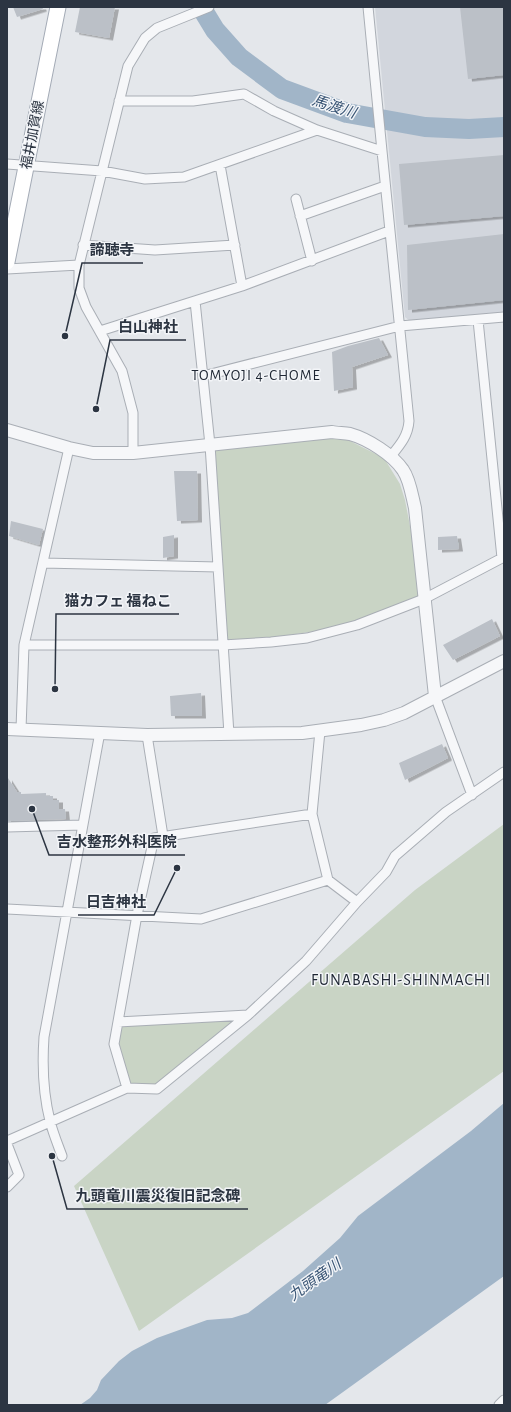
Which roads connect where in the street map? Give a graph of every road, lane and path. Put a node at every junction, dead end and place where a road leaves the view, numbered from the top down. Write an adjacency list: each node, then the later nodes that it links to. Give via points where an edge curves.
1 (58, 7): 9 (main road, 福井加賀線)
2 (209, 7): 4 (street, via 157,28 145,38 128,66)
3 (368, 7): 6 (street)
4 (119, 101): 5 (street, via 193,101 244,94); 10 (street)
5 (317, 130): 6 (street); 8 (street)
6 (382, 151): 11 (street)
7 (7, 164): 9 (street)
8 (220, 164): 10 (street, via 184,177 144,179); 16 (street)
9 (26, 166): 10 (street); 18 (main road, 福井加賀線)
10 (102, 170): 15 (street)
11 (385, 186): 13 (street); 14 (street)
12 (296, 199): 13 (street)
13 (300, 216): 17 (street)
14 (389, 231): 17 (street); 25 (street)
15 (84, 245): 16 (street, via 155,250); 19 (street)
16 (235, 245): 21 (street)
17 (312, 261): 21 (street)
18 (7, 262)
19 (79, 265): 20 (street); 26 (street, via 79,288 86,307)
20 (7, 269)
21 (242, 286): 22 (street)
22 (196, 301): 26 (street); 27 (street)
23 (504, 318): 24 (street)
24 (478, 320): 25 (street); 33 (street)
25 (400, 326): 27 (street); 32 (street, via 409,422 404,440)
26 (100, 331): 31 (street, via 122,371 133,412)
27 (203, 376): 29 (street)
28 (7, 430): 30 (street)
29 (210, 445): 31 (street); 32 (street, via 332,432 350,434); 35 (street)
30 (69, 448): 31 (street, via 93,453); 34 (street)
31 (132, 453)
32 (391, 456): 36 (street, via 404,471 415,508)
33 (503, 558): 36 (street)
34 (43, 563): 35 (street); 37 (street)
35 (218, 566): 38 (street)
36 (424, 599): 38 (street, via 357,625 307,638); 40 (street)
37 (24, 645): 38 (street); 42 (street)
38 (223, 645): 45 (street)
39 (504, 661): 40 (street)
40 (435, 696): 43 (street, via 404,713 384,720); 48 (street)
41 (7, 729): 42 (street)
42 (21, 729): 44 (street)
43 (320, 731): 45 (street); 49 (street)
44 (100, 732): 46 (street); 50 (street)
45 (229, 734): 46 (street)
46 (147, 735): 52 (street)
47 (504, 772): 48 (street)
48 (472, 795): 54 (street, via 446,812 395,856 386,872)
49 (312, 814): 52 (street); 53 (street)
50 (83, 825): 51 (street); 56 (street)
51 (7, 827)
52 (163, 836): 57 (street, via 154,838)
53 (328, 880): 54 (street); 57 (street, via 201,919)
54 (357, 902): 58 (street, via 306,961)
55 (7, 909): 56 (street)
56 (67, 912): 57 (street); 61 (street, via 44,1037 42,1062)
57 (137, 915): 59 (street)
58 (248, 1015): 59 (street); 60 (street, via 157,1089)
59 (118, 1022): 60 (street, via 114,1044)
60 (127, 1088): 61 (street)
61 (50, 1122): 62 (street); 64 (street)
62 (7, 1141)
63 (7, 1144): 65 (street, via 19,1175)
64 (62, 1156)
65 (7, 1187)
66 (504, 1400): 67 (street)
67 (499, 1405)

